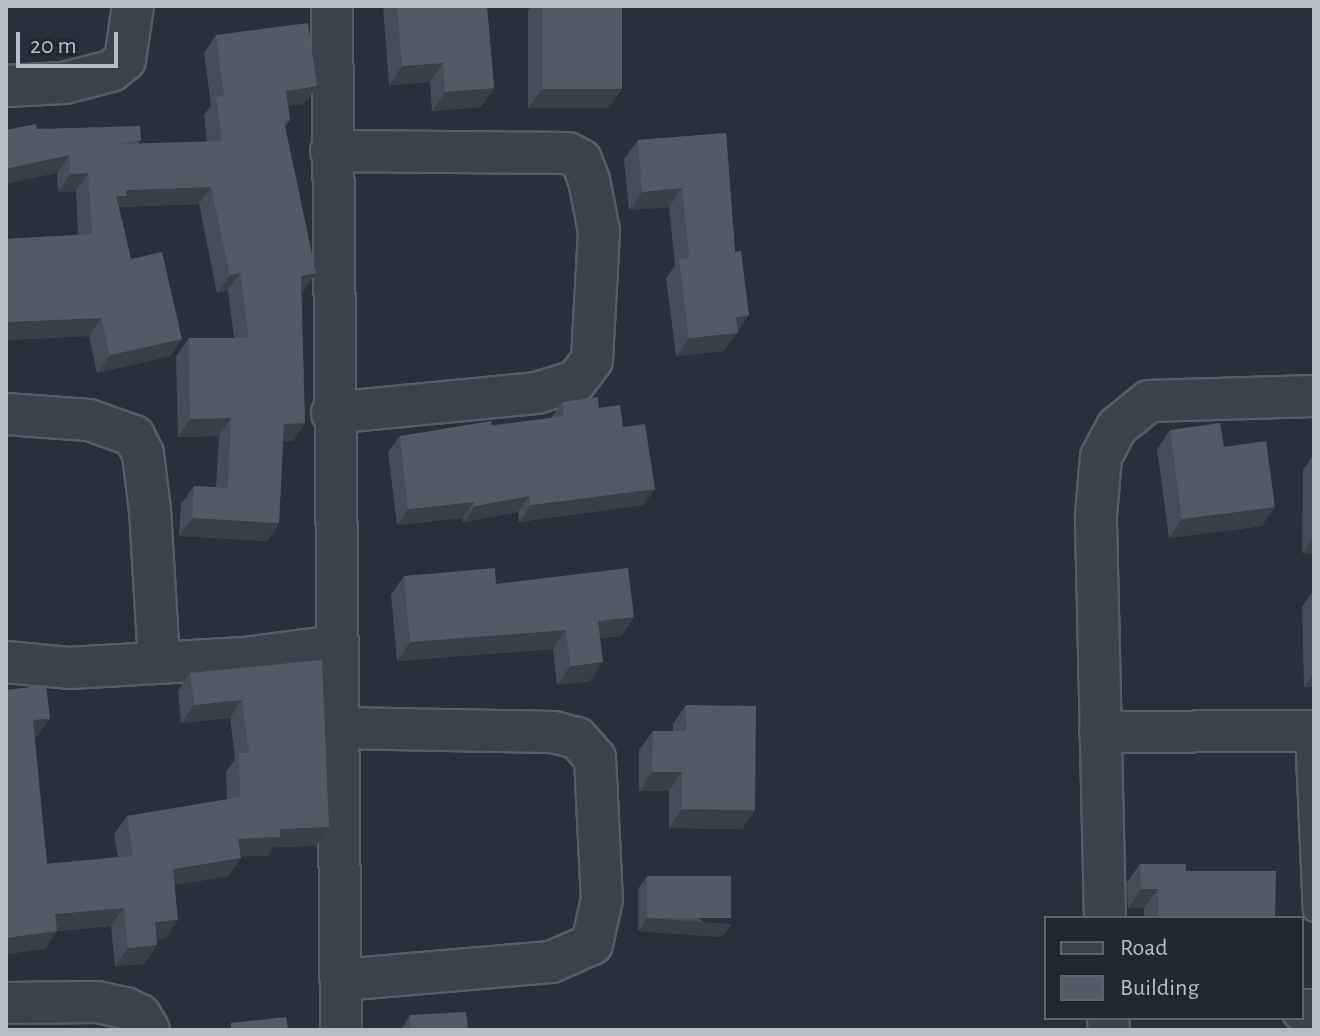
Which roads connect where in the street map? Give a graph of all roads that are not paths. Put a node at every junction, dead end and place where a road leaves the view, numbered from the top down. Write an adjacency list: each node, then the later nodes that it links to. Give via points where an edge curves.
1 (133, 6): 3 (street, via 125,60 111,71 64,83)
2 (332, 6): 4 (street)
3 (6, 86)
4 (331, 151): 6 (street); 6 (street, via 568,153 581,160 589,180 599,231 592,360 576,381 536,393)
5 (1314, 396): 13 (street, via 1149,401 1117,427 1101,457 1096,515)
6 (332, 413): 8 (street)
7 (6, 414): 10 (street, via 89,420 134,436 143,454 150,510)
8 (337, 646): 10 (street); 11 (street)
9 (6, 662): 10 (street, via 69,668)
10 (159, 662)
11 (339, 728): 16 (street); 16 (street, via 553,732 577,738 595,758 602,899 592,944 551,962)
12 (1310, 731): 13 (street); 14 (lane)
13 (1100, 732): 15 (street)
14 (1314, 911)
15 (1105, 916)
16 (341, 980): 19 (street)
17 (6, 1003): 18 (street, via 97,1002 140,1015)
18 (149, 1030)
19 (341, 1030)

